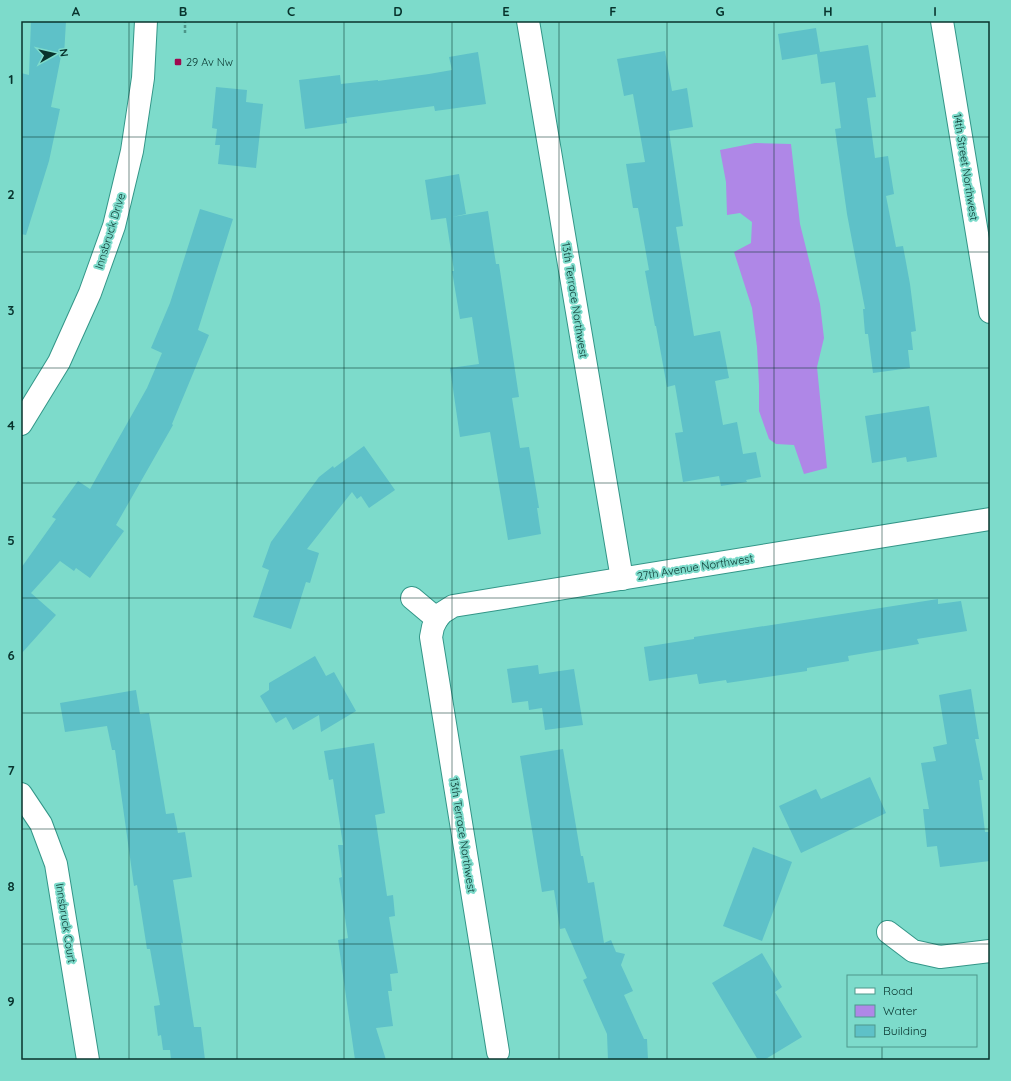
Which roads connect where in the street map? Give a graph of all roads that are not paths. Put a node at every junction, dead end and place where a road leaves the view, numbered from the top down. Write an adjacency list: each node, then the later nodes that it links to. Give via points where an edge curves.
1 (146, 21): 5 (street, Innsbruck Drive, via 143,78 132,151 114,226 90,293 59,362)
2 (528, 21): 7 (street, 13th Terrace Northwest)
3 (942, 21): 4 (street, 14th Street Northwest)
4 (990, 312)
5 (21, 424)
6 (990, 519): 7 (street, 27th Avenue Northwest)
7 (622, 578): 9 (street, 27th Avenue Northwest, via 453,606)
8 (412, 598): 9 (street)
9 (437, 619): 13 (street, 13th Terrace Northwest, via 430,637)
10 (21, 794): 14 (street, Innsbruck Court, via 41,824 56,864)
11 (888, 932): 12 (street, via 913,951 940,957)
12 (990, 951)
13 (498, 1052)
14 (88, 1060)

